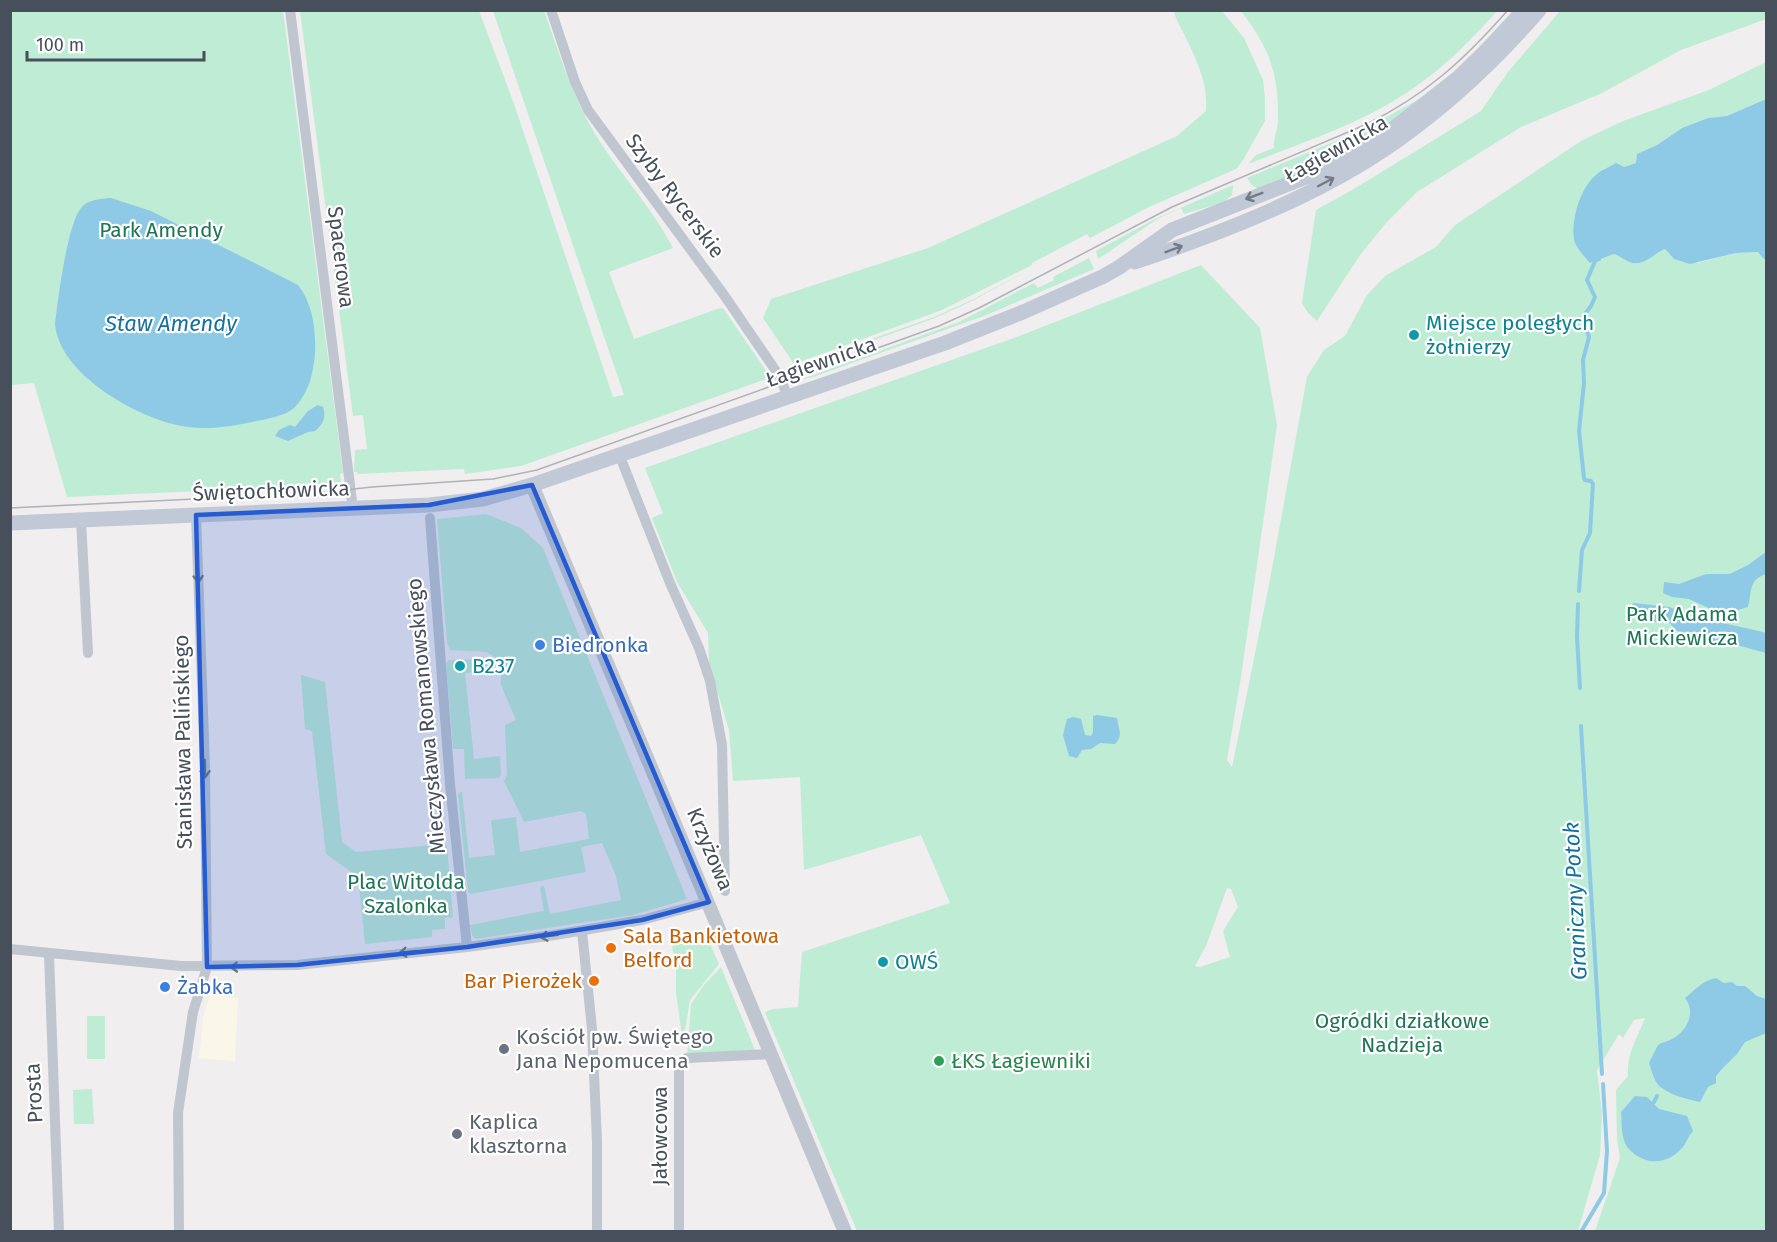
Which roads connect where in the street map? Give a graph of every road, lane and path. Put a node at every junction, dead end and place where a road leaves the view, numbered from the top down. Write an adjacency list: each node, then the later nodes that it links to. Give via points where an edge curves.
1 (290, 10): 9 (street, Spacerowa)
2 (551, 10): 6 (street, Szyby Rycerskie, via 588,110 771,362)
3 (1524, 10): 5 (main road, Łagiewnicka, one-way to 5, via 1457,79 1389,132 1316,173 1172,230)
4 (1539, 10): 5 (main road, Łagiewnicka, one-way to 4, via 1275,207 1356,166 1464,88)
5 (1118, 268): 6 (main road, Łagiewnicka, via 968,334)
6 (787, 395): 7 (main road, Łagiewnicka)
7 (619, 454): 8 (main road, Łagiewnicka); 15 (street, Krzyżowa, via 710,681 722,745)
8 (532, 485): 9 (main road, Świętochłowicka, via 456,503); 16 (street, Krzyżowa)
9 (353, 508): 10 (main road, Świętochłowicka)
10 (196, 515): 12 (main road, Świętochłowicka); 21 (street, Stanisława Palińskiego, one-way to 21)
11 (430, 518): 18 (street, Mieczysława Romanowskiego)
12 (81, 520): 13 (main road, Świętochłowicka); 14 (street)
13 (10, 523)
14 (88, 653)
15 (725, 891)
16 (709, 902): 17 (street); 22 (street, Krzyżowa)
17 (582, 931): 18 (street, one-way to 18); 25 (street, via 593,1040)
18 (466, 947): 21 (street, one-way to 21, via 297,965)
19 (10, 949): 20 (street)
20 (49, 954): 21 (street); 23 (street, Prosta)
21 (207, 968): 24 (street, Stanisława Palińskiego, via 193,1012 178,1113)
22 (772, 1054): 26 (street, Jałowcowa, via 687,1058 679,1065); 27 (street, Krzyżowa)
23 (59, 1232)
24 (179, 1232)
25 (597, 1232)
26 (678, 1232)
27 (846, 1232)

